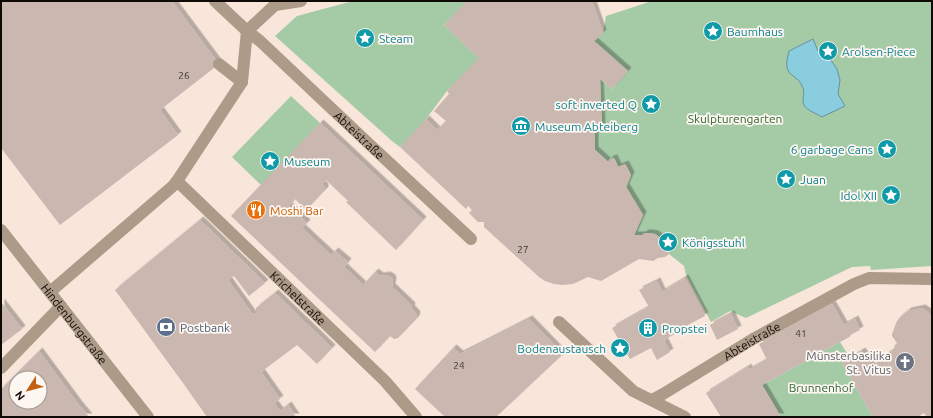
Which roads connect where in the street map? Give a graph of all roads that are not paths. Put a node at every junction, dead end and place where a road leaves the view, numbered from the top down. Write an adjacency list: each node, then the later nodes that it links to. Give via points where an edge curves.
1 (215, 1): 4 (street, Abteistraße)
2 (301, 1): 3 (street)
3 (276, 3): 4 (street)
4 (247, 31): 6 (street); 9 (street, Abteistraße)
5 (219, 64): 6 (street)
6 (242, 82): 7 (street)
7 (177, 181): 11 (street); 17 (street, Krichelstraße, via 385,381)
8 (1, 230): 11 (street, Hindenburgstraße)
9 (471, 239)
10 (932, 278): 15 (street, Abteistraße, via 869,278 854,284 754,339)
11 (50, 292): 12 (street, Hindenburgstraße)
12 (61, 306): 14 (street); 16 (street, Hindenburgstraße)
13 (559, 322): 15 (street, via 633,391)
14 (1, 368)
15 (652, 400): 18 (street)
16 (148, 417)
17 (416, 417)
18 (684, 417)

